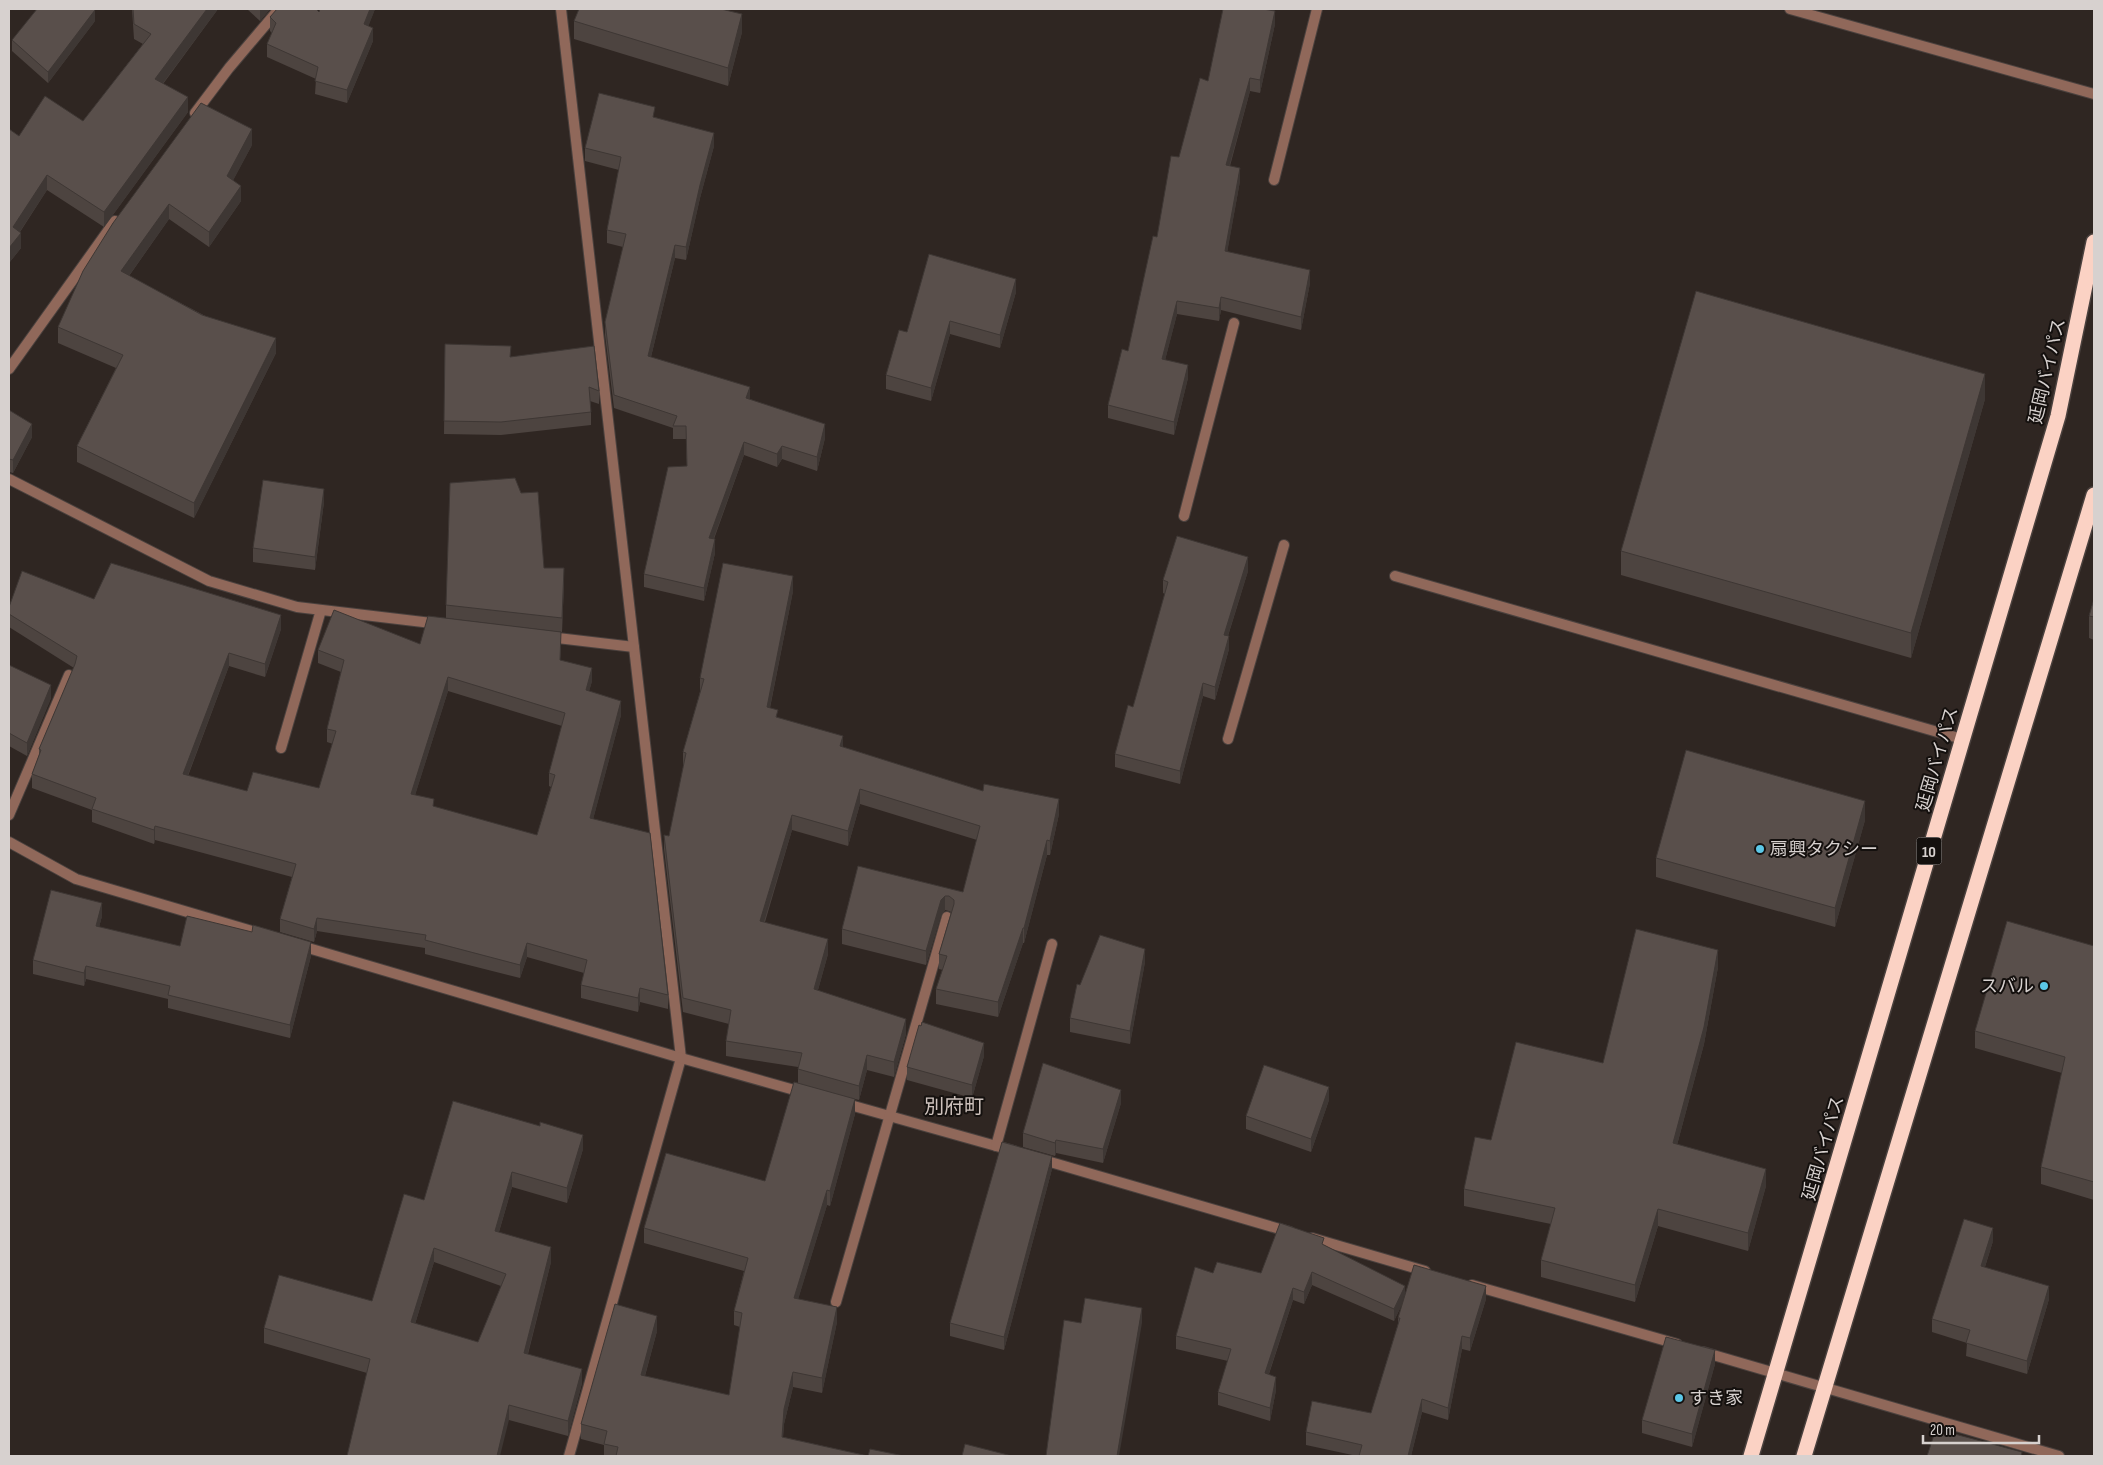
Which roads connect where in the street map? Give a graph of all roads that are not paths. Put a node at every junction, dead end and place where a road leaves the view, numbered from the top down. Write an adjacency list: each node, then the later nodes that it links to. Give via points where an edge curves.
1 (280, 9): 6 (street)
2 (561, 9): 20 (street)
3 (1317, 9): 7 (street)
4 (1790, 9): 5 (street)
5 (2094, 94)
6 (189, 121)
7 (1274, 180)
8 (121, 213): 11 (street)
9 (2094, 242): 22 (highway, 延岡バイパス / 10, via 2058,416)
10 (1234, 323): 14 (street)
11 (9, 369)
12 (9, 479): 17 (street, via 209,581 297,608)
13 (2094, 495): 38 (highway)
14 (1184, 516)
15 (1284, 545): 23 (street)
16 (1395, 576): 22 (street)
17 (321, 610): 18 (street); 24 (street)
18 (448, 625)
19 (536, 635): 20 (street)
20 (634, 647): 29 (street)
21 (69, 675): 25 (street)
22 (1962, 738): 37 (highway, 延岡バイパス / 10)
23 (1228, 739)
24 (281, 748)
25 (9, 815)
26 (9, 842): 29 (street, via 76,879)
27 (947, 917): 32 (street)
28 (1052, 944): 33 (street)
29 (681, 1058): 30 (street); 39 (street)
30 (814, 1095)
31 (833, 1100): 32 (street)
32 (890, 1116): 33 (street); 36 (street)
33 (996, 1146): 34 (street)
34 (1434, 1273)
35 (1462, 1282): 37 (street)
36 (836, 1302)
37 (1776, 1373): 38 (street); 40 (highway, 延岡バイパス / 10)
38 (1824, 1388): 41 (highway); 42 (street)
39 (569, 1456)
40 (1751, 1456)
41 (1804, 1456)
42 (2059, 1456)

